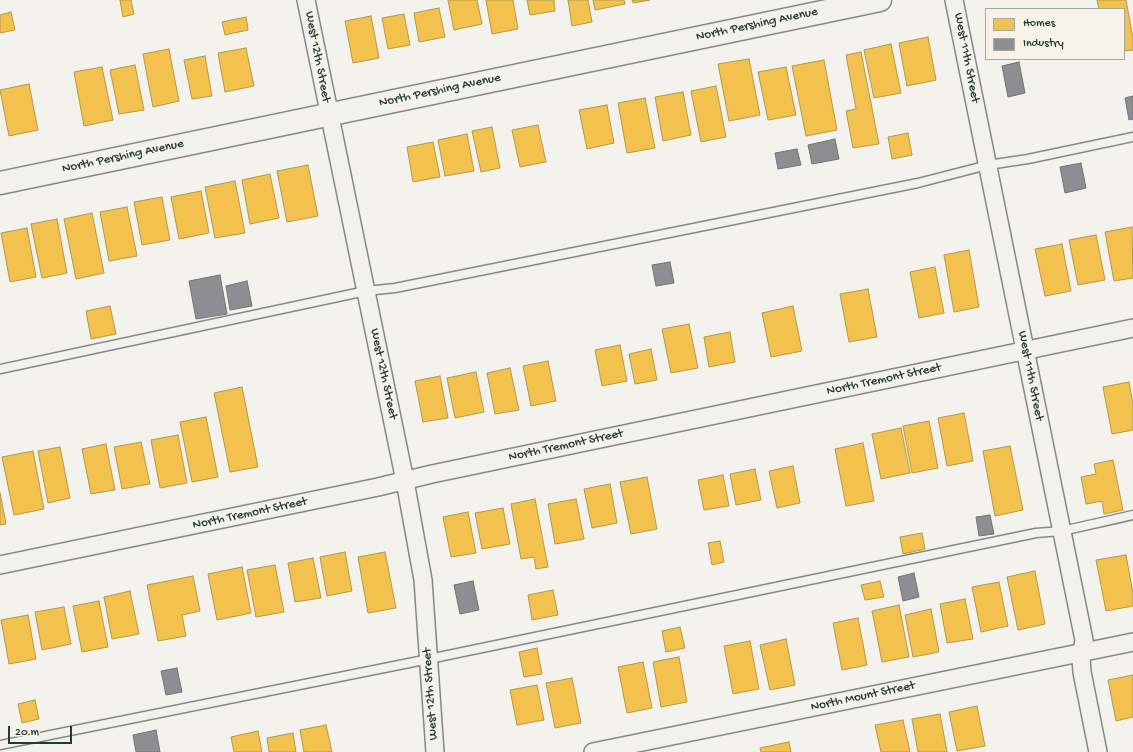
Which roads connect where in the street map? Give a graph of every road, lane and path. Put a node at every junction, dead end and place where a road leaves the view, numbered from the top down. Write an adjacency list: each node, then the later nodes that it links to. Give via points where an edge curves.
1 (306, 0): 4 (street, West 12th Street)
2 (880, 0): 4 (street, North Pershing Avenue)
3 (954, 0): 6 (street, West 11th Street)
4 (329, 114): 7 (street, North Pershing Avenue); 8 (street, West 12th Street)
5 (1133, 137): 6 (lane)
6 (988, 165): 8 (lane, via 918,183 395,288); 10 (street, West 11th Street)
7 (0, 182)
8 (366, 291): 11 (lane); 12 (street, West 12th Street)
9 (1133, 328): 10 (street, North Tremont Street)
10 (1025, 350): 12 (street, North Tremont Street); 14 (street, West 11th Street)
11 (0, 369)
12 (405, 481): 15 (street, North Tremont Street); 18 (street, West 12th Street, via 423,580)
13 (1133, 515): 14 (lane)
14 (1062, 531): 17 (street, West 11th Street, via 1084,640); 18 (lane, via 1036,533)
15 (0, 564)
16 (1133, 642): 17 (street, North Mount Street)
17 (1083, 653): 21 (street, North Mount Street); 22 (street, West 11th Street, via 1082,672)
18 (429, 659): 19 (lane); 20 (street, West 12th Street)
19 (0, 745)
20 (435, 752)
21 (593, 752)
22 (1098, 752)

